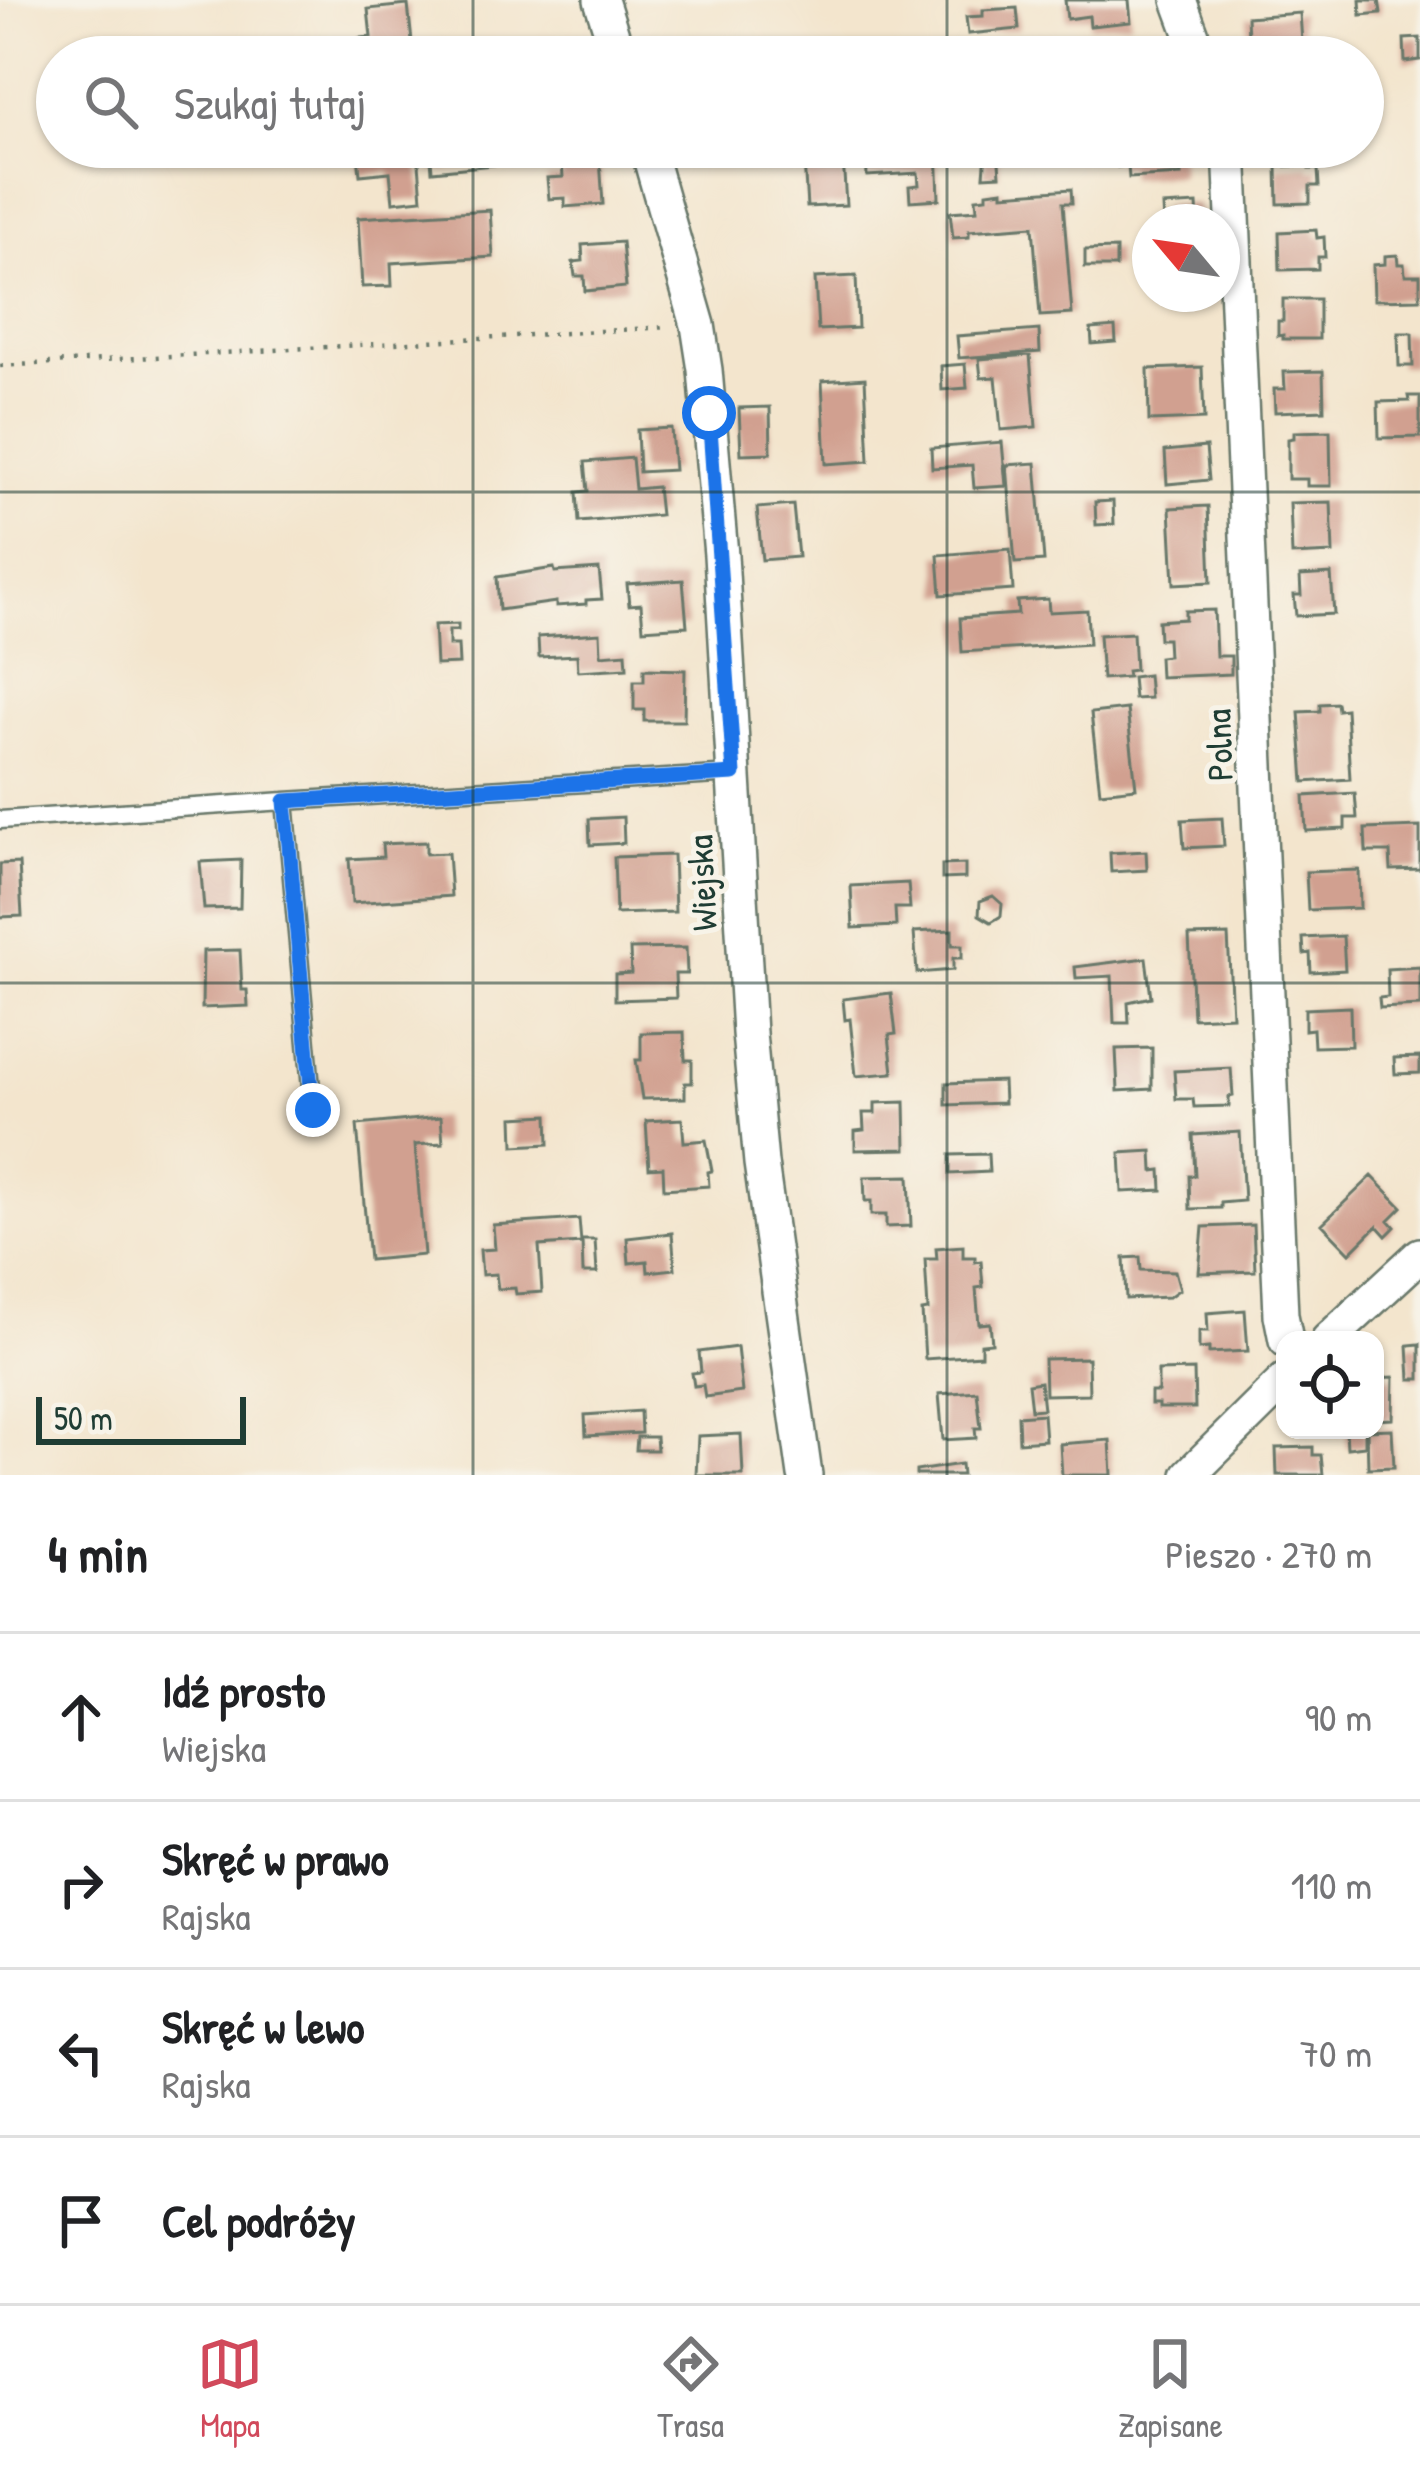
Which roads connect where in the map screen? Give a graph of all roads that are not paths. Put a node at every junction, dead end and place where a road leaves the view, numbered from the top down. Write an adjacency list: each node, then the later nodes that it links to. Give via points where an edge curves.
1 (601, 0): 3 (street)
2 (1179, 0): 4 (street)
3 (612, 36)
4 (1192, 36)
5 (653, 168): 7 (street, Wiejska, via 698,325)
6 (1231, 168): 12 (street, Polna)
7 (734, 774): 8 (lane); 15 (street, Wiejska, via 761,1163)
8 (285, 801): 9 (lane); 10 (lane)
9 (0, 820)
10 (313, 1110)
11 (1420, 1255): 13 (street)
12 (1284, 1331)
13 (1338, 1331)
14 (1276, 1389): 16 (street)
15 (805, 1475)
16 (1189, 1475)

